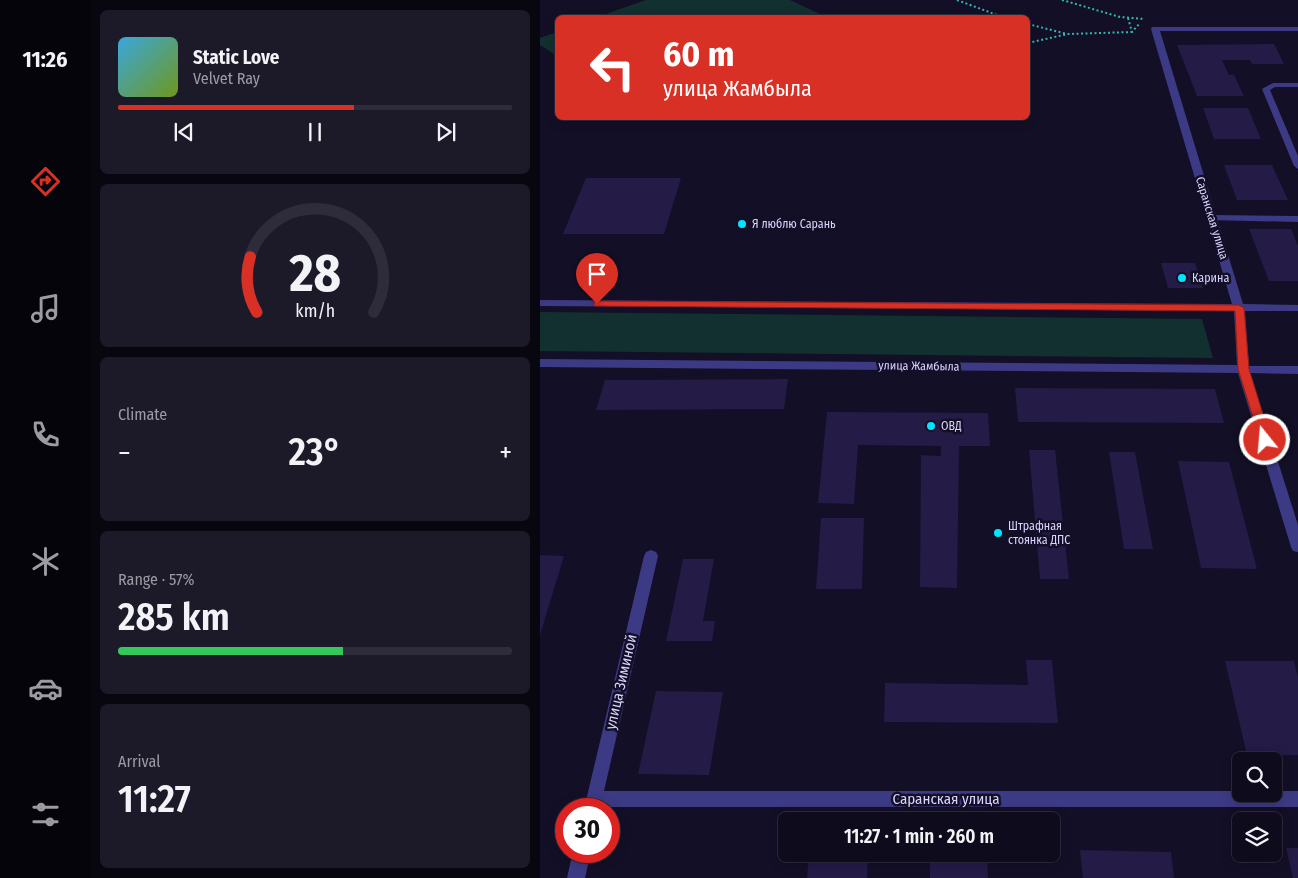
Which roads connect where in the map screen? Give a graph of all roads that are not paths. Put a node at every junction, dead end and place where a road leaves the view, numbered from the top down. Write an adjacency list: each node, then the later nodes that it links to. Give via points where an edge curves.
1 (1298, 29): 4 (street, Саранская улица, via 1155,29)
2 (1298, 85): 3 (lane, via 1273,85 1266,89)
3 (1298, 166)
4 (1212, 218): 5 (lane); 7 (street, Саранская улица)
5 (1298, 218)
6 (540, 303): 7 (street)
7 (1239, 308): 8 (street); 10 (street, Саранская улица)
8 (1298, 308)
9 (540, 363): 10 (street, улица Жамбыла)
10 (1243, 369): 11 (street, улица Жамбыла); 12 (street, Саранская улица)
11 (1298, 370)
12 (1298, 547)
13 (651, 556): 14 (street, улица Зиминой)
14 (594, 798)
15 (1298, 799): 16 (street, Саранская улица)
16 (620, 804)
17 (579, 863): 18 (street)
18 (576, 878)

